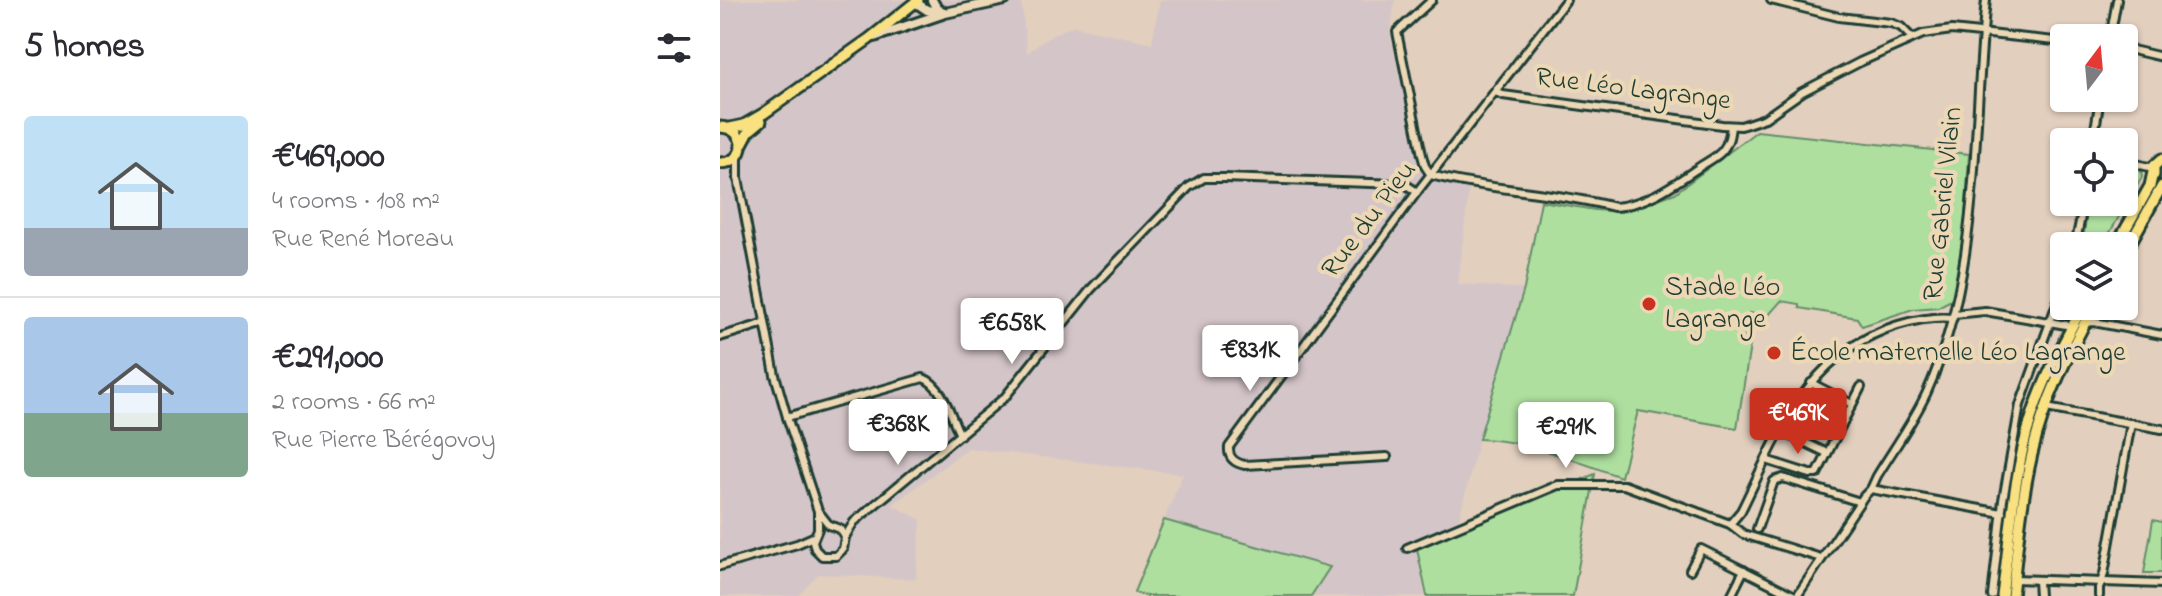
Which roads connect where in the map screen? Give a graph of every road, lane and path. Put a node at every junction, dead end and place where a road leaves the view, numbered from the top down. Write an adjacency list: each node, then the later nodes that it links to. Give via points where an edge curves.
1 (932, 0): 9 (main road)
2 (1005, 0): 9 (main road)
3 (1432, 0): 27 (street, via 1397,32 1422,155)
4 (1566, 0): 19 (street, Rue du Pieu)
5 (1771, 0): 13 (street, via 1891,23)
6 (1986, 0): 12 (street, Rue Gabriel Vilain)
7 (2117, 0): 11 (street)
8 (914, 3): 9 (main road); 10 (main road, via 916,17); 14 (main road)
9 (945, 13): 10 (main road)
10 (922, 20): 14 (main road)
11 (2113, 24)
12 (1982, 32): 13 (street, Rue Léo Lagrange, via 1937,30); 15 (street, Rue Léo Lagrange); 33 (street, Rue Gabriel Vilain, via 1968,224)
13 (1912, 38): 20 (street, Rue Léo Lagrange, via 1802,92 1765,118)
14 (869, 39): 18 (main road)
15 (2050, 40)
16 (2138, 51): 17 (street)
17 (2162, 57)
18 (805, 85): 21 (main road, via 753,121); 22 (main road, via 752,128)
19 (1495, 92): 20 (street, Rue Léo Lagrange); 27 (street, Rue du Pieu)
20 (1731, 126): 27 (street, via 1723,151 1670,187 1623,206)
21 (725, 128): 22 (main road, via 738,135)
22 (740, 151): 24 (main road); 28 (street)
23 (2162, 159): 26 (main road)
24 (722, 164): 28 (street)
25 (2138, 165): 26 (street)
26 (2153, 170): 29 (main road); 31 (main road, via 2150,186)
27 (1431, 175): 30 (street, Rue du Pieu)
28 (738, 178): 36 (street)
29 (2162, 184): 32 (main road)
30 (1417, 192): 50 (street, via 1400,184 1199,180 1104,274 1005,397); 52 (street, Rue du Pieu, via 1228,453 1245,465)
31 (2124, 232)
32 (2136, 232)
33 (1953, 316): 35 (street, via 1985,311); 42 (street, via 1887,329 1840,355); 54 (street, Rue Gabriel Vilain, via 1926,394)
34 (2077, 320): 38 (main road)
35 (2051, 322): 38 (street); 58 (street, via 2020,405)
36 (765, 323): 40 (street); 46 (street)
37 (2085, 323): 38 (street); 39 (street); 41 (main road)
38 (2069, 330): 41 (main road); 58 (main road, via 2032,415)
39 (2162, 335)
40 (720, 337)
41 (2058, 376): 45 (main road)
42 (1811, 383): 44 (street); 49 (street)
43 (1861, 387): 44 (street)
44 (1852, 404): 51 (street)
45 (2046, 408): 47 (street); 56 (main road)
46 (787, 417): 50 (street, via 923,378 937,388); 57 (street)
47 (2131, 423): 48 (street); 77 (street)
48 (2162, 429)
49 (1781, 431): 51 (street); 53 (street)
50 (960, 435): 59 (street)
51 (1827, 453): 53 (street, via 1814,475)
52 (1387, 457)
53 (1766, 460): 60 (street)
54 (1871, 489): 55 (street, Rue Gabriel Vilain); 58 (street)
55 (1860, 502): 64 (street, via 1783,478 1774,481); 70 (street, Rue Gabriel Vilain)
56 (2022, 509): 58 (main road); 62 (main road)
57 (818, 511): 61 (street); 63 (street)
58 (2006, 513): 62 (main road); 72 (main road); 82 (street)
59 (854, 522): 61 (street); 66 (street)
60 (1730, 524): 68 (street, via 1624,485 1558,485); 70 (street, via 1743,534)
61 (833, 526): 63 (street); 66 (street)
62 (2020, 526): 75 (main road)
63 (818, 529): 65 (street)
64 (1757, 529)
65 (813, 537): 67 (street); 69 (street)
66 (845, 537): 69 (street, via 836,556 822,556)
67 (797, 544): 69 (street); 71 (street)
68 (1407, 548)
69 (815, 549)
70 (1821, 558): 81 (street, Rue Gabriel Vilain)
71 (720, 566)
72 (2006, 569): 75 (main road); 79 (main road)
73 (1690, 570): 74 (street, via 1701,549)
74 (1744, 570): 80 (street); 81 (street)
75 (2014, 579): 76 (street); 79 (main road); 84 (main road)
76 (2038, 581): 77 (street); 85 (street)
77 (2101, 582): 78 (street); 86 (street)
78 (2162, 584)
79 (2004, 585): 83 (main road)
80 (1731, 596)
81 (1796, 596)
82 (1992, 596)
83 (2002, 596)
84 (2012, 596)
85 (2039, 596)
86 (2099, 596)

